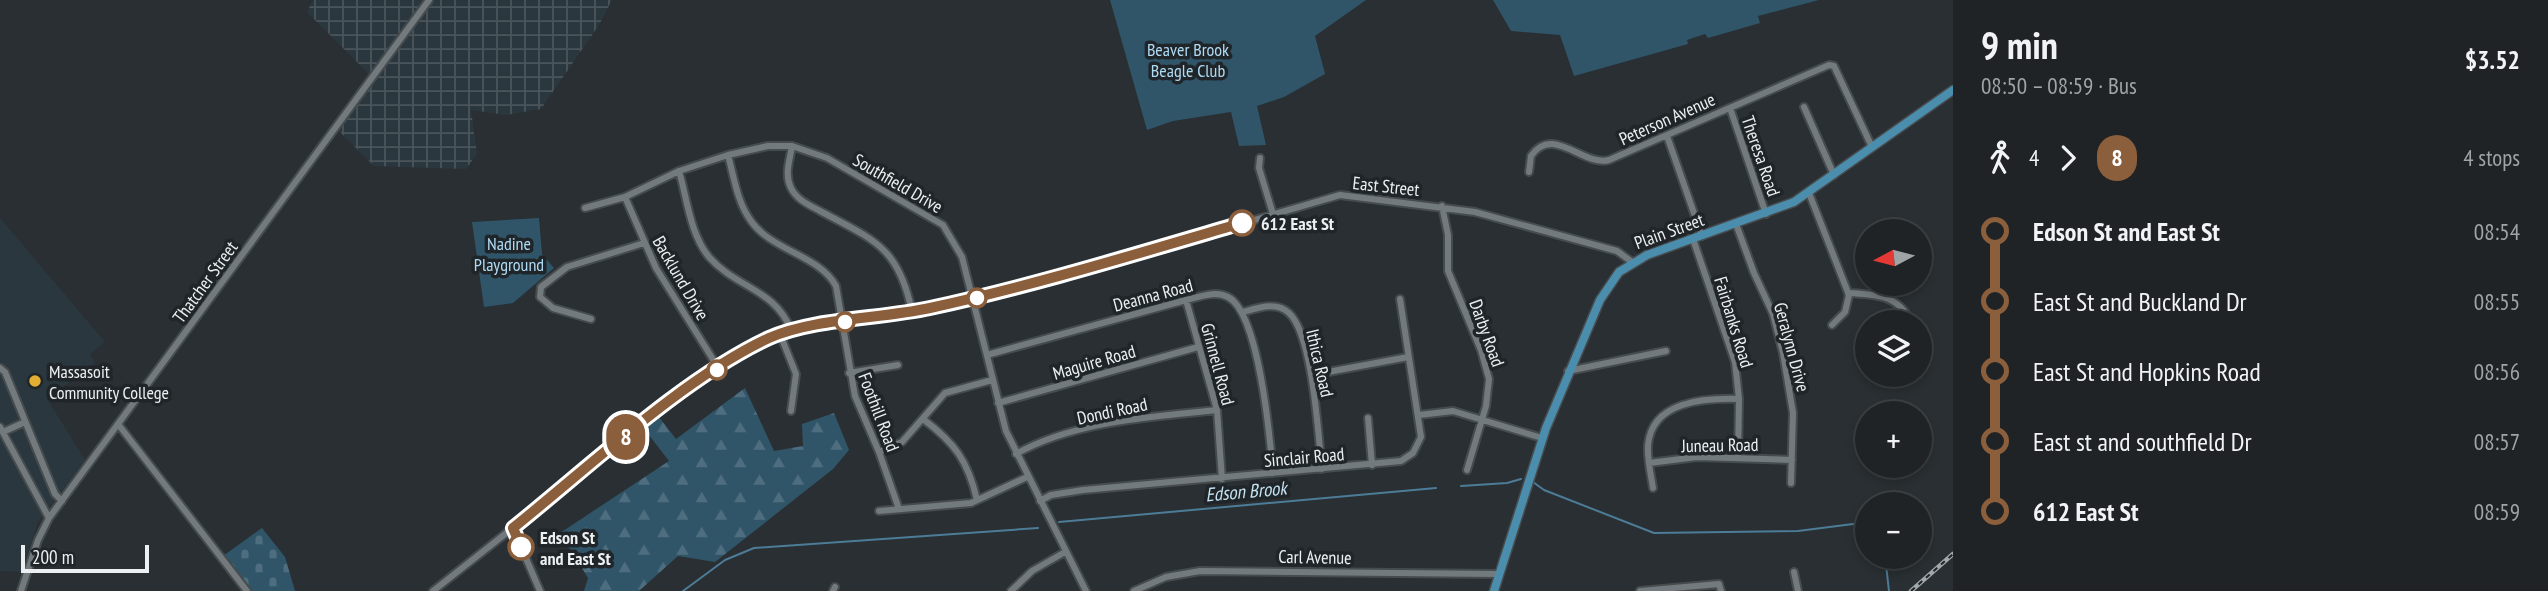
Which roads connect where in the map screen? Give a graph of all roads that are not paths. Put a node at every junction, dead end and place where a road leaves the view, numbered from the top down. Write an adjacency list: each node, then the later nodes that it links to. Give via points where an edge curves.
1 (429, 0): 56 (street, Thatcher Street)
2 (1953, 90): 7 (main road, Plain Street)
3 (1730, 107): 5 (street, Peterson Avenue); 7 (street, Peterson Avenue, via 1831,65); 18 (street, Theresa Road)
4 (1804, 107): 12 (street)
5 (1667, 136): 11 (street, Peterson Avenue, via 1604,161 1587,159 1562,145 1544,146 1531,156); 20 (street)
6 (792, 146): 8 (street, Southfield Drive); 25 (street, Southfield Drive, via 827,158 943,225 962,257); 29 (street, via 788,174 793,192 889,253 901,274)
7 (1872, 147): 12 (main road, Plain Street)
8 (728, 155): 10 (street, Southfield Drive); 32 (street, Foothill Road, via 748,217 771,241 831,278 838,290)
9 (1260, 158): 17 (street)
10 (679, 171): 14 (street, Southfield Drive); 34 (street, via 694,229 706,253 732,279 778,306)
11 (1529, 172)
12 (1834, 175): 13 (main road, Plain Street)
13 (1809, 193): 18 (main road, Plain Street); 24 (street)
14 (625, 197): 16 (street, Southfield Drive); 22 (street, Backlund Drive)
15 (1442, 206): 17 (street, East Street, via 1340,195); 23 (street, East Street, via 1503,218 1617,251); 54 (street, Darby Road, via 1448,271 1488,370)
16 (585, 208)
17 (1273, 214): 25 (street, East Street)
18 (1766, 214): 19 (main road, Plain Street)
19 (1737, 224): 20 (main road, Plain Street); 62 (street, Geralynn Drive, via 1773,314 1783,353 1792,401)
20 (1702, 236): 21 (main road, Plain Street)
21 (1693, 239): 23 (main road, Plain Street); 47 (street, Fairbanks Road, via 1731,349)
22 (644, 243): 31 (street, via 563,269 543,285 541,299 553,309); 42 (street, Backlund Drive)
23 (1632, 262): 43 (main road, Plain Street, via 1603,294)
24 (1848, 293): 28 (street, via 1891,299); 33 (street, via 1845,312)
25 (973, 299): 29 (street, East Street); 38 (street, Southfield Drive)
26 (1400, 299): 39 (street, Sinclair Road)
27 (1186, 300): 30 (street, Deanna Road, via 1217,292 1231,298); 36 (street, Grinnell Road); 38 (street, Deanna Road)
28 (1904, 310)
29 (912, 312): 32 (street, East Street)
30 (1243, 312): 45 (street, Ithica Road, via 1272,305 1288,312 1296,323); 67 (street, via 1266,396)
31 (591, 319)
32 (842, 323): 34 (street, East Street); 44 (street, Foothill Road)
33 (1832, 325)
34 (791, 330): 35 (street, East Street)
35 (780, 334): 42 (street, East Street); 50 (street, via 796,374)
36 (1198, 347): 48 (street, Maguire Road); 49 (street, Grinnell Road)
37 (1666, 351): 43 (street)
38 (987, 355): 46 (street, Southfield Drive)
39 (1408, 357): 45 (street); 51 (street, Sinclair Road)
40 (898, 365): 44 (street)
41 (0, 368): 55 (street)
42 (719, 369): 78 (street, East Street)
43 (1568, 372): 58 (main road, Plain Street)
44 (849, 373): 59 (street, Foothill Road)
45 (1312, 375): 65 (street, Ithica Road)
46 (992, 380): 48 (street, Southfield Drive); 53 (street, via 945,393)
47 (1739, 399): 61 (street, Fairbanks Road); 63 (street, via 1711,399 1670,410 1650,434)
48 (998, 403): 60 (street, Southfield Drive)
49 (1217, 410): 60 (street, Dondi Road, via 1124,419 1032,445); 69 (street, Grinnell Road)
50 (792, 411)
51 (1419, 415): 54 (street, via 1448,411); 64 (street, Sinclair Road, via 1421,437 1413,453 1401,461)
52 (1368, 418): 64 (street)
53 (923, 419): 59 (street, via 902,442); 72 (street, via 956,448 972,478)
54 (1482, 420): 58 (street); 66 (street, Darby Road)
55 (25, 422): 57 (street); 73 (street)
56 (118, 424): 73 (street, Thatcher Street); 84 (street)
57 (1, 429): 77 (street)
58 (1542, 438): 81 (main road, Plain Street)
59 (879, 452): 75 (street, Foothill Road)
60 (1016, 454): 68 (street, Southfield Drive)
61 (1738, 457): 62 (street, Juneau Road); 63 (street, Juneau Road)
62 (1792, 460): 70 (street, Geralynn Drive)
63 (1649, 463): 71 (street)
64 (1372, 465): 65 (street, Sinclair Road)
65 (1322, 470): 67 (street, Sinclair Road)
66 (1466, 470)
67 (1273, 473): 69 (street, Sinclair Road)
68 (1027, 477): 72 (street); 74 (street, Southfield Drive)
69 (1222, 479): 74 (street, Sinclair Road, via 1083,490)
70 (1791, 482)
71 (1653, 488)
72 (977, 500): 75 (street)
73 (62, 501): 77 (street, Thatcher Street)
74 (1040, 501): 79 (street, Southfield Drive)
75 (899, 509): 76 (street)
76 (879, 511)
77 (50, 518): 83 (street, Thatcher Street)
78 (513, 528): 85 (street, East Street); 86 (street)
79 (1065, 552): 87 (street, via 1032,570); 88 (street, Southfield Drive)
80 (1794, 572): 92 (street)
81 (1498, 575): 89 (street, Carl Avenue, via 1209,570 1166,578); 90 (main road, Plain Street)
82 (1720, 588): 91 (street)
83 (21, 591)
84 (247, 591)
85 (433, 591)
86 (540, 591)
87 (1010, 591)
88 (1086, 591)
89 (1134, 591)
90 (1494, 591)
91 (1640, 591)
92 (1798, 591)

